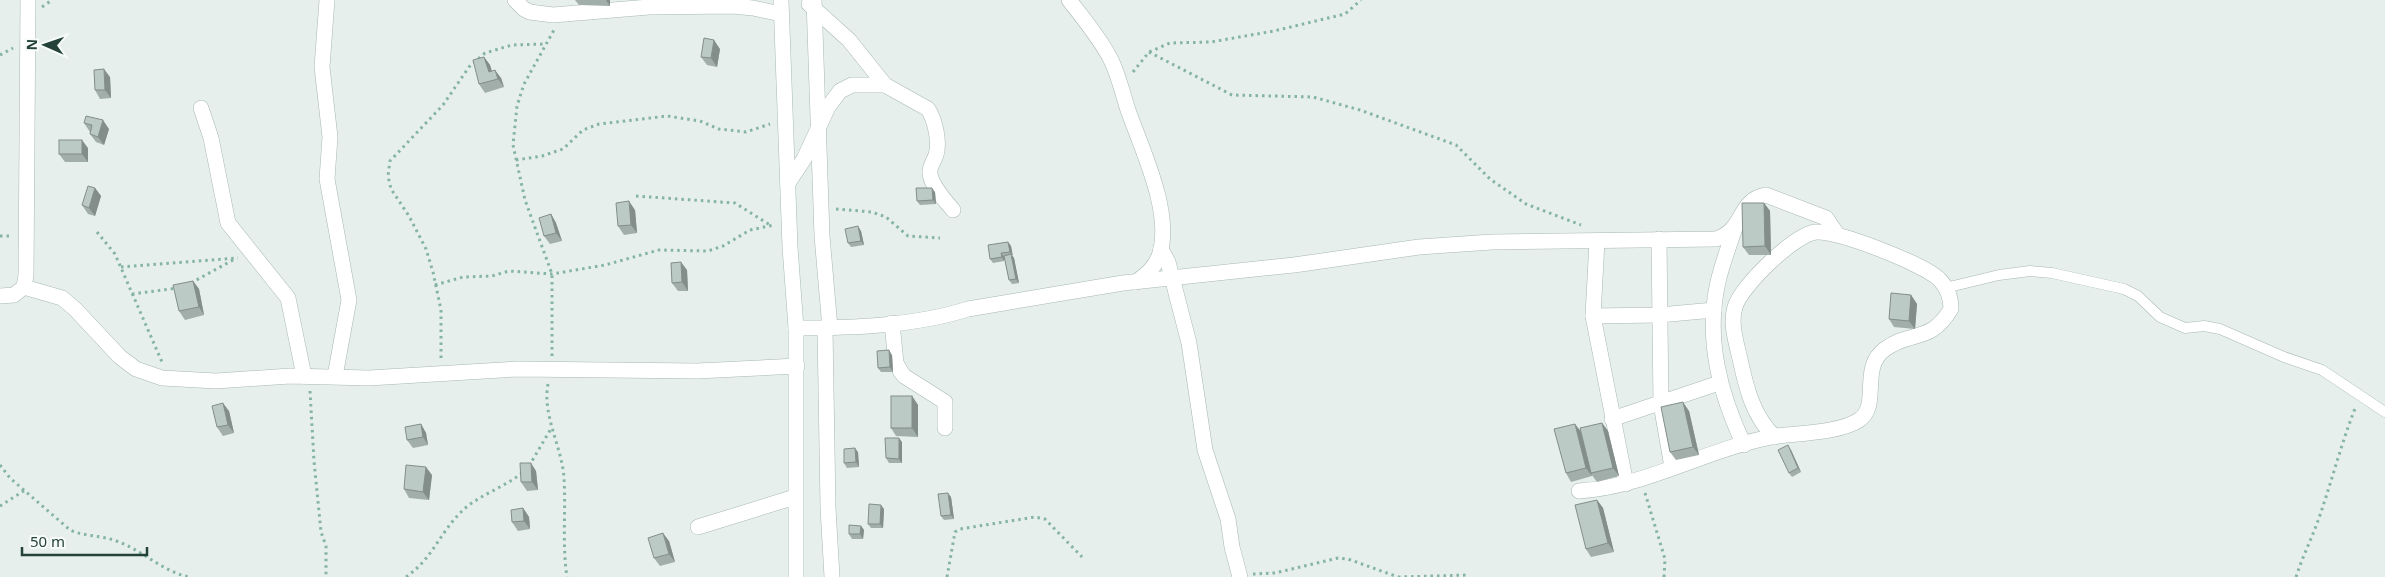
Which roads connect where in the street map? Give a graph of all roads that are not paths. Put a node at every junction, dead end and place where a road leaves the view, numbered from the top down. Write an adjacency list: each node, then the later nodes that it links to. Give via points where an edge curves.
1 (28, 0): 19 (street, via 27,252)
2 (327, 0): 30 (street, via 322,67 330,137 327,179 349,300)
3 (515, 0): 6 (street, via 530,12 553,15 649,7)
4 (1069, 0): 16 (street, via 1109,56 1123,93 1162,217)
5 (811, 3): 7 (street, via 849,40); 9 (street)
6 (781, 7): 10 (street)
7 (885, 85): 9 (street, via 852,85 840,92); 11 (street, via 928,109 932,116 937,152 930,175)
8 (201, 108): 29 (street, via 211,138 228,223 288,298)
9 (819, 125): 10 (street, via 804,159); 27 (street)
10 (788, 183): 26 (street)
11 (953, 210)
12 (1735, 228): 13 (street, via 1750,201 1766,195 1826,218); 14 (street, via 1728,235 1716,239); 22 (street, via 1718,282)
13 (1837, 234): 20 (street, via 1913,263 1939,279); 36 (street, via 1816,232 1797,239 1742,290 1734,307 1733,328 1744,379 1754,410)
14 (1659, 239): 15 (street); 23 (street)
15 (1595, 241): 17 (street, via 1492,242 1419,248); 24 (street)
16 (1161, 249): 17 (street); 18 (street, via 1156,263)
17 (1173, 278): 18 (street); 43 (street, via 1190,343 1205,450 1228,519)
18 (1136, 282): 25 (street)
19 (24, 287): 21 (street, via 14,295); 29 (street, via 62,298 128,363 156,377 216,381)
20 (1945, 288): 33 (lane, via 2030,271 2124,289 2138,296 2160,317 2184,328 2204,326 2233,334 2322,370); 36 (street, via 1951,309 1938,327 1925,335 1886,348 1878,356 1871,368 1870,400 1865,414 1850,424)
21 (0, 296)
22 (1714, 310): 23 (street); 31 (street)
23 (1659, 315): 24 (street); 32 (street)
24 (1593, 316): 34 (street)
25 (892, 323): 27 (street); 35 (street, via 896,363 904,376 945,402)
26 (796, 328): 27 (street); 28 (street)
27 (828, 328): 45 (street, via 828,508)
28 (797, 366): 30 (street, via 688,371 551,368 369,378); 41 (street)
29 (307, 376): 30 (street)
30 (335, 376)
31 (1719, 383): 32 (street); 37 (street)
32 (1661, 404): 34 (street); 38 (street)
33 (2385, 412)
34 (1612, 419): 39 (street)
35 (945, 428)
36 (1775, 437): 37 (street)
37 (1744, 445): 38 (street)
38 (1672, 467): 39 (street)
39 (1626, 484): 40 (street)
40 (1579, 491)
41 (795, 497): 42 (street); 44 (street)
42 (698, 527)
43 (1240, 575)
44 (796, 577)
45 (832, 577)

